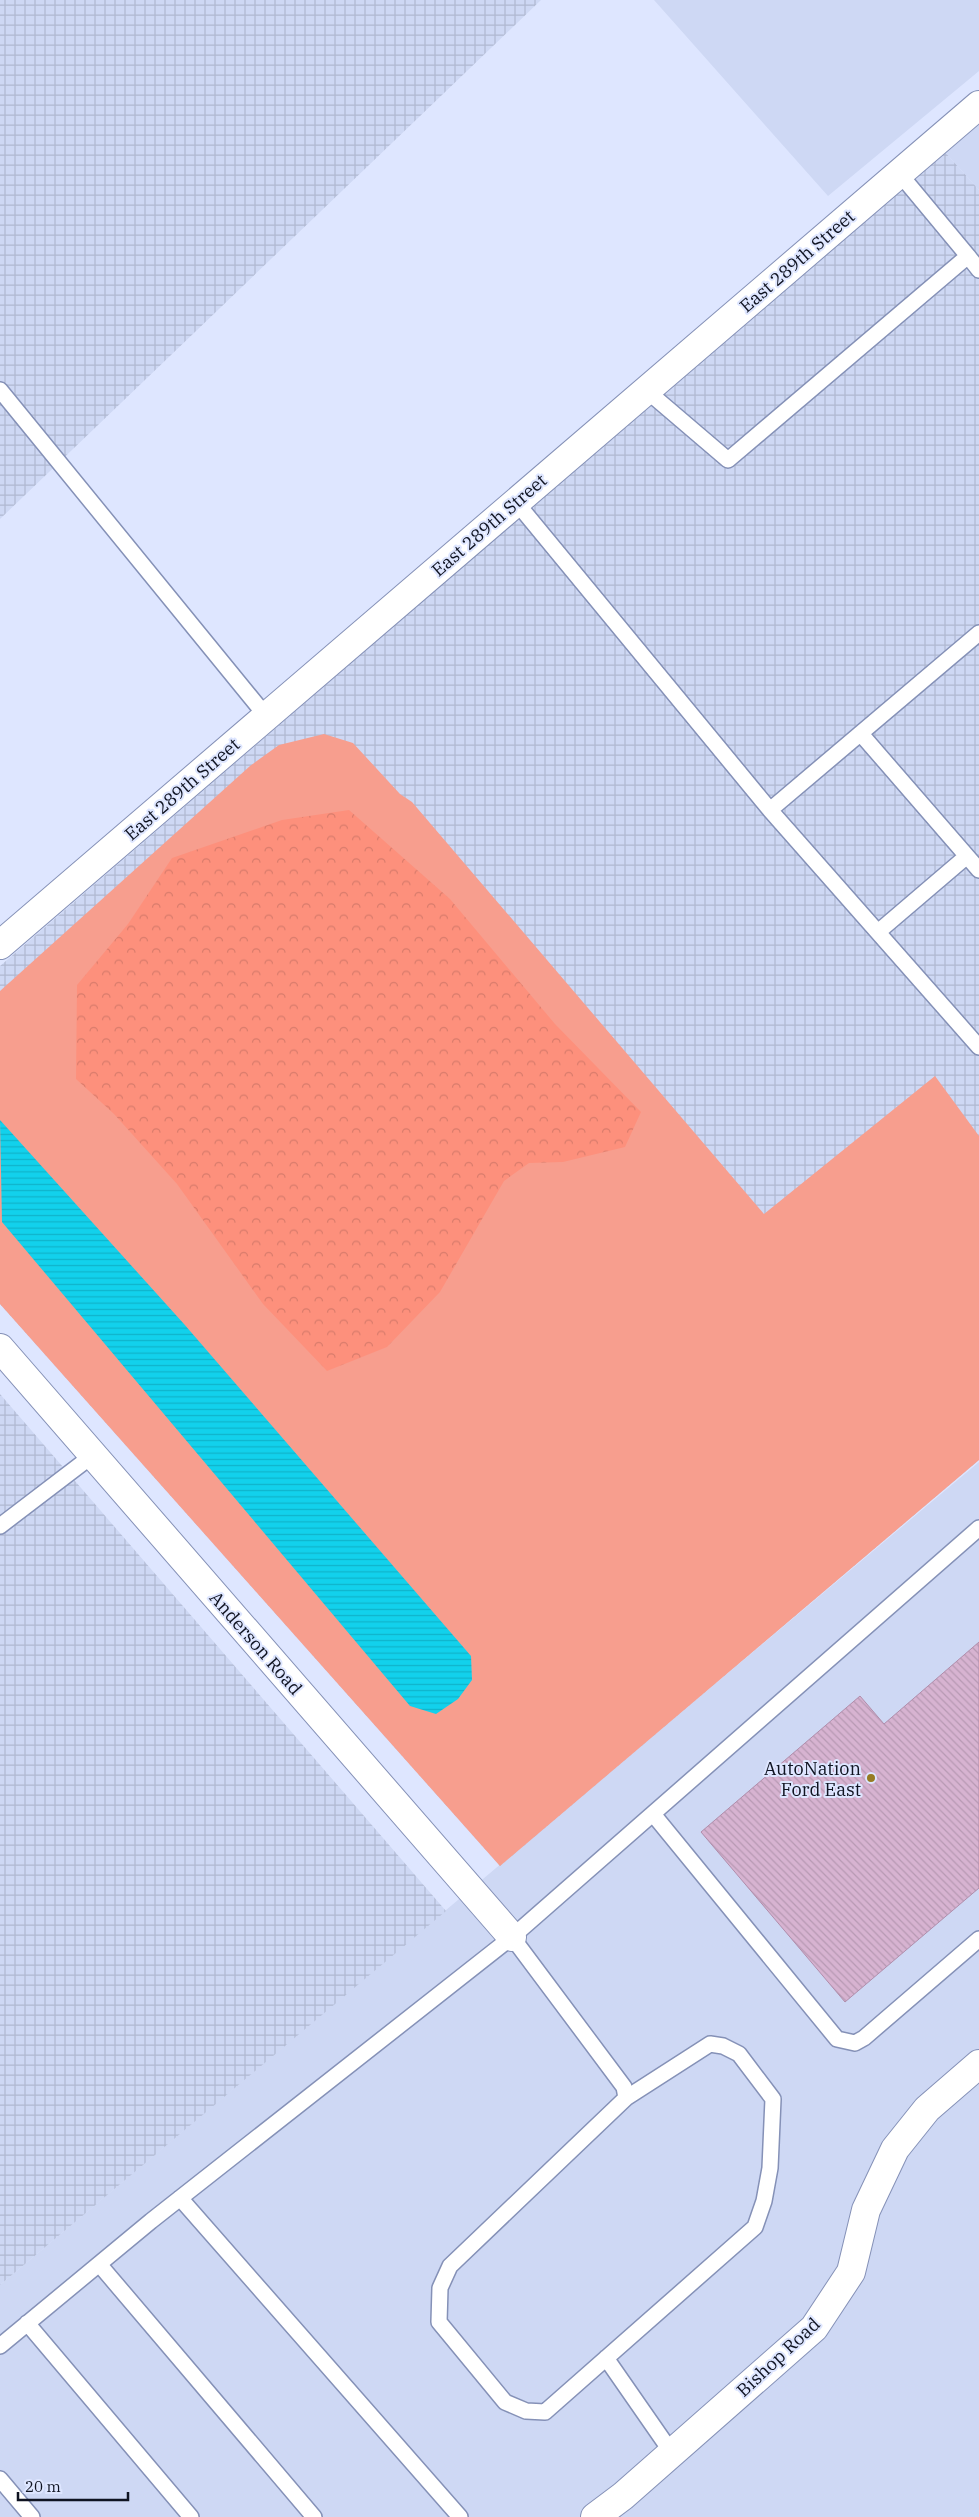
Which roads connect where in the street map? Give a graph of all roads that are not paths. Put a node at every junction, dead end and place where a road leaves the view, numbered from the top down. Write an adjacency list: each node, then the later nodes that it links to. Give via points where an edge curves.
1 (979, 105): 2 (street, East 289th Street)
2 (899, 173): 3 (lane); 6 (street, East 289th Street)
3 (968, 256): 4 (lane); 6 (lane, via 728,460)
4 (979, 270)
5 (0, 390): 9 (lane)
6 (646, 390): 7 (street, East 289th Street)
7 (516, 502): 9 (street, East 289th Street); 11 (lane)
8 (979, 633): 10 (lane)
9 (266, 716): 15 (street, East 289th Street)
10 (861, 734): 11 (lane); 12 (lane)
11 (770, 810): 14 (lane)
12 (967, 856): 13 (lane); 14 (lane)
13 (979, 870)
14 (878, 932): 16 (lane)
15 (0, 945)
16 (979, 1047)
17 (0, 1348): 18 (street, Anderson Road)
18 (93, 1455): 19 (lane); 22 (street, Anderson Road)
19 (0, 1526)
20 (979, 1528): 21 (lane)
21 (654, 1814): 22 (lane); 23 (lane, via 837,2039 855,2043 864,2038)
22 (512, 1937): 25 (lane, via 624,2087); 26 (lane)
23 (979, 1939)
24 (979, 2064): 31 (street, Bishop Road, via 927,2109 895,2149 866,2210 851,2272 814,2328)
25 (626, 2098): 30 (lane, via 710,2044 739,2054 773,2099 770,2168 755,2227); 30 (lane, via 450,2266 440,2288 439,2322 506,2402 526,2412 545,2412)
26 (180, 2198): 27 (lane); 36 (lane)
27 (99, 2264): 28 (lane); 35 (lane)
28 (27, 2323): 29 (lane); 34 (lane)
29 (0, 2346)
30 (606, 2358): 31 (lane)
31 (672, 2453): 37 (street, Bishop Road)
32 (0, 2480): 33 (lane)
33 (32, 2517)
34 (191, 2517)
35 (314, 2517)
36 (460, 2517)
37 (595, 2517)

